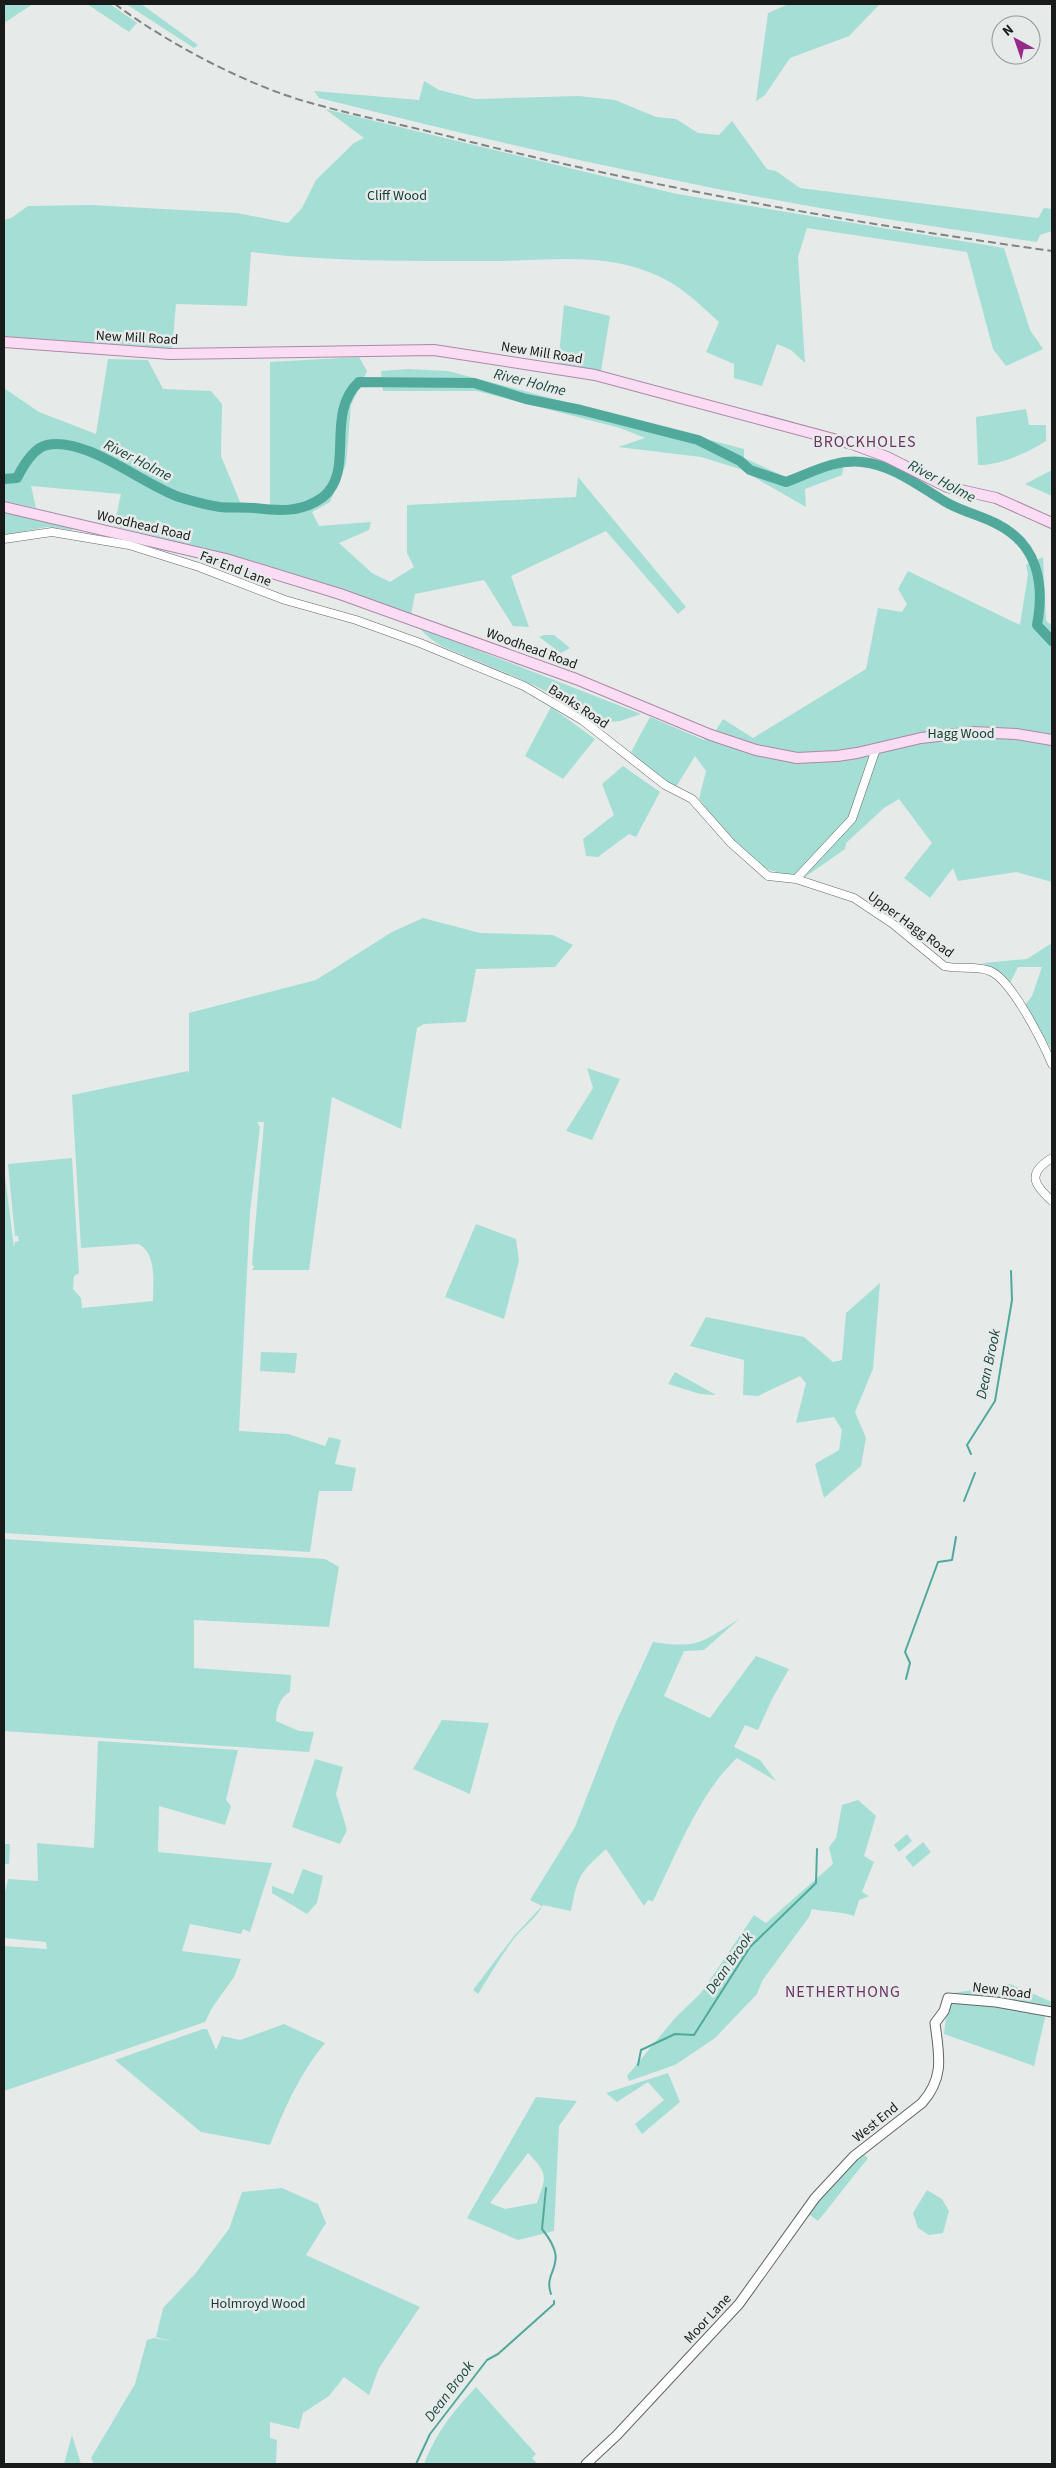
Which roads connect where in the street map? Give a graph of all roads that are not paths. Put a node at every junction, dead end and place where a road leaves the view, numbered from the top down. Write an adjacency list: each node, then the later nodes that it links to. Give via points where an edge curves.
1 (4, 342): 3 (main road, New Mill Road, via 170,354 434,350 557,368 602,377 852,444 947,487 996,498)
2 (4, 507): 7 (main road, Woodhead Road, via 226,559 340,594 576,679 710,735 756,750 797,758)
3 (1052, 523)
4 (4, 539): 5 (street, Far End Lane, via 52,532 129,545 199,567 285,600)
5 (341, 615): 8 (street, Banks Road, via 420,642 524,686 582,720 666,785 692,799 731,843)
6 (1052, 740): 7 (main road, Woodhead Road, via 973,732 921,738)
7 (876, 749): 9 (street, via 852,819)
8 (768, 876): 9 (street, Upper Hagg Road)
9 (796, 879): 10 (street, Upper Hagg Road, via 842,892 870,908 944,966 981,969 995,974 1005,982 1041,1038)
10 (1052, 1064)
11 (1052, 1158): 12 (street, via 1037,1168 1035,1175 1039,1188)
12 (1052, 1201)
13 (1052, 2012): 14 (main road, New Road, via 948,1998 935,2024 939,2070)
14 (934, 2087): 15 (main road, West End, via 922,2103 854,2156)
15 (833, 2179): 16 (main road, Moor Lane, via 815,2198 739,2304)
16 (586, 2464)

